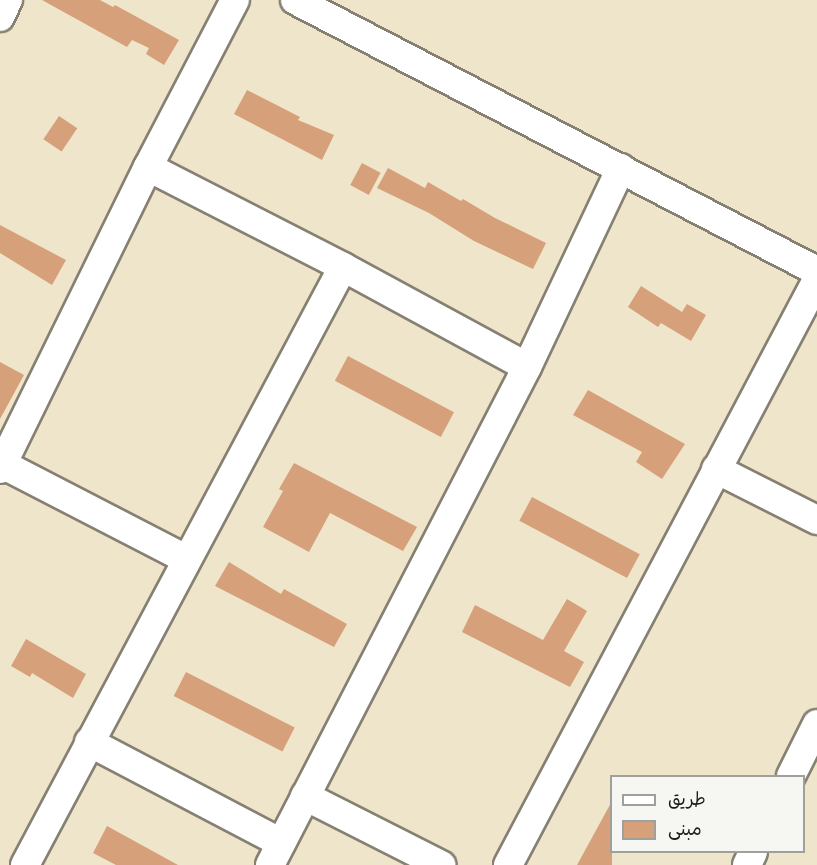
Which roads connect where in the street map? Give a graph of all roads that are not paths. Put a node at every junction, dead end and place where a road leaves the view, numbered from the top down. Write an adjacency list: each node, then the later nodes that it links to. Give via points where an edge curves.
1 (8, 0): 4 (street)
2 (235, 0): 5 (street)
3 (295, 0): 6 (street)
4 (0, 17)
5 (147, 167): 7 (street); 11 (street)
6 (621, 168): 8 (street); 10 (street)
7 (343, 267): 10 (street); 14 (street)
8 (817, 271)
9 (817, 280): 12 (street)
10 (526, 367): 18 (street)
11 (1, 465): 14 (street)
12 (716, 469): 13 (street); 22 (street)
13 (817, 520)
14 (186, 559): 16 (street)
15 (817, 724): 17 (street)
16 (88, 742): 19 (street); 20 (street)
17 (792, 775)
18 (305, 796): 19 (street); 21 (street)
19 (275, 854)
20 (25, 865)
21 (441, 865)
22 (508, 865)

